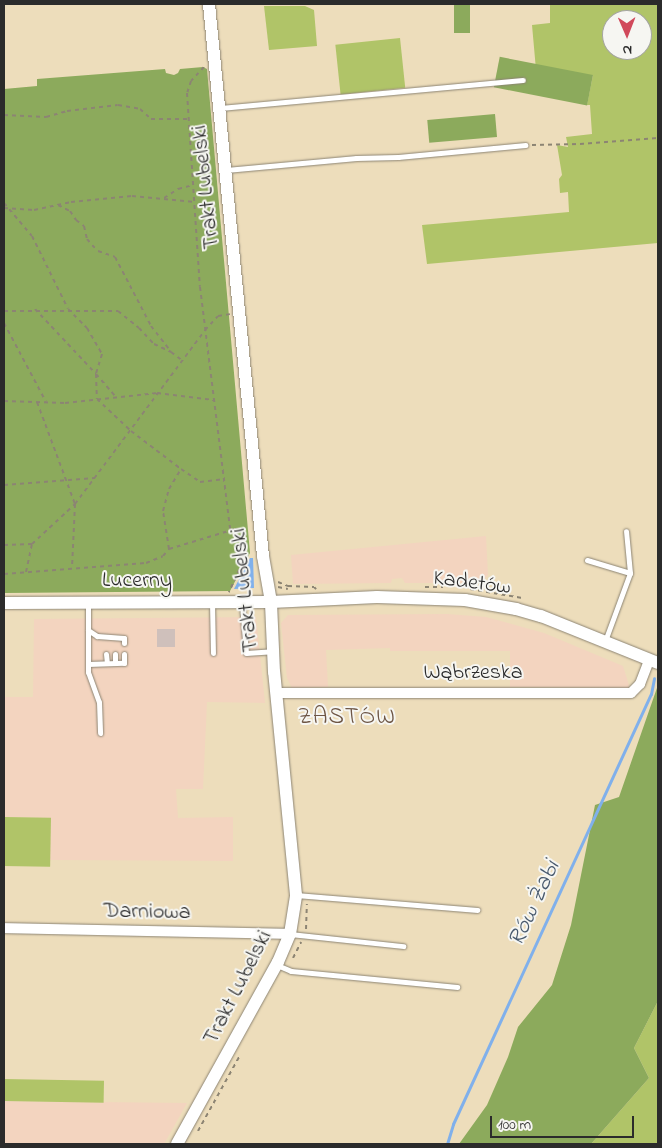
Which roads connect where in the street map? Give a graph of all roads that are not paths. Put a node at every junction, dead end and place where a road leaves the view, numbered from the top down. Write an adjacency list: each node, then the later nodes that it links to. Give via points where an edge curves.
1 (209, 4): 3 (street, Trakt Lubelski)
2 (524, 80): 3 (lane)
3 (219, 108): 5 (street, Trakt Lubelski)
4 (525, 145): 5 (lane)
5 (225, 170): 12 (street, Trakt Lubelski)
6 (626, 531): 8 (lane)
7 (587, 560): 8 (lane)
8 (630, 573): 15 (lane)
9 (212, 601): 10 (street, Lucerny); 11 (street, Lucerny); 18 (lane)
10 (242, 601): 12 (street, Lucerny); 17 (lane, via 246,653)
11 (88, 602): 13 (street, Lucerny); 14 (lane)
12 (271, 602): 15 (street, Kadetów, via 377,597 465,600 516,608); 17 (street, Trakt Lubelski)
13 (4, 603)
14 (88, 630): 16 (lane, via 106,640 124,638); 25 (lane)
15 (604, 641): 22 (street, Kadetów)
16 (124, 643)
17 (273, 651): 26 (street, Trakt Lubelski)
18 (213, 653)
19 (106, 654): 23 (lane)
20 (115, 654): 24 (lane)
21 (124, 654): 24 (lane, via 124,663)
22 (654, 661): 26 (street, Wąbrzeska, via 631,693)
23 (106, 663): 24 (lane); 25 (lane)
24 (115, 663)
25 (88, 664): 27 (lane, via 100,702)
26 (276, 693): 28 (street, Trakt Lubelski)
27 (100, 733)
28 (301, 895): 29 (lane); 31 (street, Trakt Lubelski)
29 (477, 910)
30 (4, 928): 31 (street, Darniowa)
31 (290, 934): 32 (lane); 33 (street, Trakt Lubelski)
32 (403, 946)
33 (282, 967): 34 (lane); 35 (street, Trakt Lubelski)
34 (457, 987)
35 (178, 1144)

